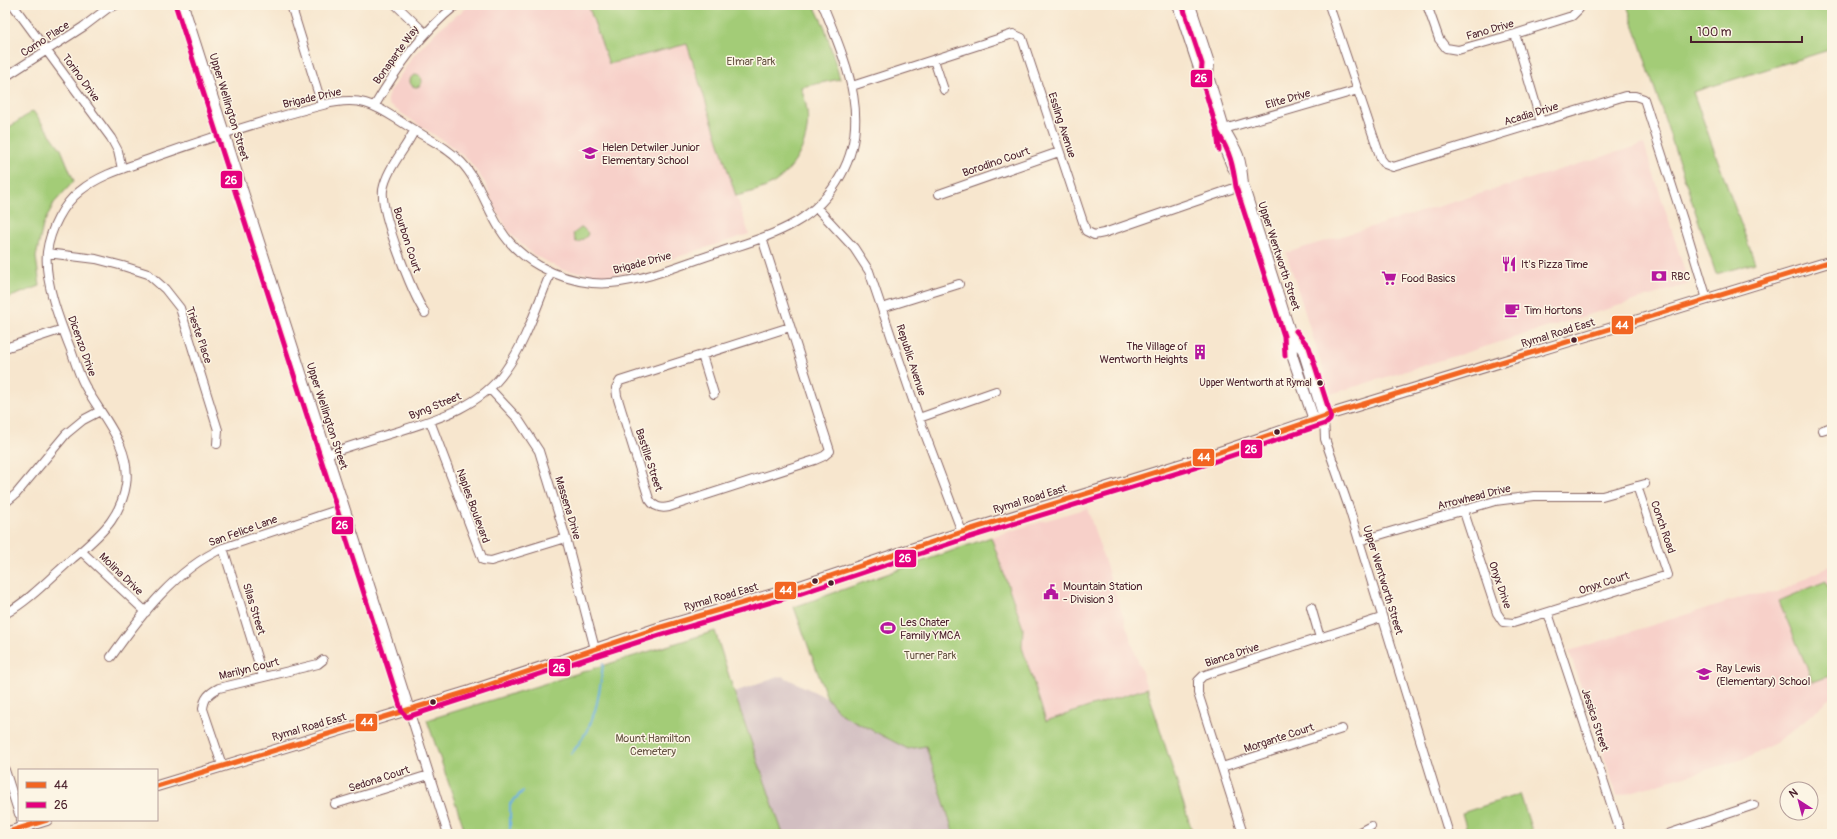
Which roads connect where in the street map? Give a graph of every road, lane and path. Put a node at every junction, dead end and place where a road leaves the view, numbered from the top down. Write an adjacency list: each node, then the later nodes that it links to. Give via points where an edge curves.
1 (13, 5): 15 (street, Torino Drive)
2 (183, 5): 27 (main road, Upper Wellington Street)
3 (291, 5): 22 (street)
4 (396, 5): 13 (street)
5 (456, 5): 13 (street, Bonaparte Way)
6 (1178, 5): 17 (main road, Upper Wentworth Street, via 1199,68)
7 (1190, 5): 17 (main road, Upper Wentworth Street, via 1209,63)
8 (1329, 5): 21 (street, Acadia Drive)
9 (1428, 5): 14 (street, Fano Drive, via 1439,39 1446,48 1458,50)
10 (1579, 5): 14 (street, Fano Drive, via 1572,16)
11 (110, 6): 15 (street, Como Place)
12 (826, 7): 19 (street, Brigade Drive)
13 (425, 33): 23 (street, Bonaparte Way)
14 (1515, 34): 24 (street)
15 (47, 50): 18 (street, Como Place); 29 (street, Torino Drive, via 111,138 118,151)
16 (934, 60): 19 (street, Essling Avenue); 20 (street); 28 (street, Essling Avenue, via 1013,34 1022,38)
17 (1208, 76): 25 (main road, Upper Wentworth Street)
18 (5, 77)
19 (852, 86): 32 (street, Brigade Drive, via 855,134 852,151 836,184)
20 (944, 90)
21 (1358, 90): 24 (street, Acadia Drive, via 1381,159 1393,167); 25 (street, Elite Drive)
22 (322, 105): 23 (street, Brigade Drive, via 350,101); 27 (street, Brigade Drive)
23 (375, 105): 26 (street, Brigade Drive)
24 (1541, 122): 38 (street, Acadia Drive, via 1625,96 1644,99)
25 (1224, 129): 30 (main road, Upper Wentworth Street, via 1237,150)
26 (414, 131): 36 (street, Brigade Drive, via 437,143 462,163 512,245 528,259); 40 (street, Bourbon Court, via 383,190 385,212 408,278)
27 (224, 133): 29 (street, Dicenzo Drive); 55 (main road, Upper Wellington Street)
28 (1059, 152): 30 (street, Essling Avenue, via 1082,224 1086,231 1094,235); 31 (street, Borodino Court)
29 (122, 169): 34 (street, Dicenzo Drive, via 98,179 78,192 66,204)
30 (1243, 185): 50 (main road, Upper Wentworth Street, via 1291,335 1303,350)
31 (939, 194)
32 (817, 208): 33 (street, Brigade Drive, via 803,220); 39 (street, Republic Avenue, via 862,260 869,271)
33 (762, 238): 36 (street, Brigade Drive, via 624,282 579,281); 41 (street, Bastille Street)
34 (47, 253): 42 (street, Dicenzo Drive, via 48,279); 54 (street, Trieste Place, via 96,259 123,266 148,274 166,289 180,308 218,430)
35 (1832, 261): 38 (main road, Rymal Road East)
36 (551, 272): 45 (street, Byng Street, via 515,355)
37 (959, 284): 39 (street)
38 (1706, 299): 50 (main road, Rymal Road East)
39 (882, 308): 49 (street, Republic Avenue)
40 (425, 313)
41 (790, 327): 44 (street, Bastille Street); 44 (street, Bastille Street, via 830,451 815,460 661,508 652,504 649,499 616,388 620,381 630,377)
42 (63, 329): 43 (street); 48 (street, Dicenzo Drive, via 84,385)
43 (5, 348)
44 (702, 355): 47 (street)
45 (490, 389): 51 (street, Byng Street, via 465,407); 61 (street, Massena Drive, via 518,419 540,451)
46 (996, 391): 49 (street)
47 (714, 394)
48 (100, 411): 57 (street, via 71,428 16,494); 64 (street, Dicenzo Drive, via 122,450 126,464 126,483 121,504 109,524)
49 (919, 418): 60 (street, Republic Avenue)
50 (1319, 418): 60 (main road, Rymal Road East, via 1208,456); 62 (street, Upper Wentworth Street)
51 (430, 421): 55 (street, Byng Street); 61 (street, Naples Boulevard, via 483,560 491,562)
52 (1832, 428): 53 (street)
53 (1822, 430)
54 (217, 444)
55 (327, 454): 58 (main road, Upper Wellington Street)
56 (1641, 485): 59 (street, Arrowhead Drive, via 1602,496 1523,497); 65 (street, Conch Road)
57 (5, 503)
58 (343, 508): 63 (street, San Felice Lane); 76 (main road, Upper Wellington Street)
59 (1463, 509): 62 (street, Arrowhead Drive); 68 (street, Onyx Drive, via 1501,620 1513,623)
60 (962, 532): 72 (main road, Rymal Road East)
61 (566, 538): 72 (street, Massena Drive)
62 (1359, 541): 70 (street, Upper Wentworth Street)
63 (223, 548): 67 (street, San Felice Lane, via 194,564); 75 (street, Silas Street)
64 (81, 551): 67 (street, Molina Drive); 69 (street, Dicenzo Drive, via 27,599)
65 (1667, 575): 68 (street, Onyx Court)
66 (1311, 607): 71 (street)
67 (146, 612): 73 (street, San Felice Lane)
68 (1548, 613): 94 (street, Jessica Street)
69 (5, 614)
70 (1382, 618): 71 (street, Bianca Drive); 93 (street, Upper Wentworth Street)
71 (1320, 638): 79 (street, Bianca Drive, via 1200,678 1197,684 1198,693)
72 (595, 650): 76 (main road, Rymal Road East)
73 (110, 657)
74 (323, 660): 75 (street, Marilyn Court, via 318,664)
75 (263, 677): 78 (street, Marilyn Court, via 219,688 209,693 203,701 203,709)
76 (409, 710): 78 (main road, Rymal Road East); 81 (street, Upper Wellington Street)
77 (1342, 730): 79 (street, Morgante Court)
78 (222, 765): 82 (main road, Rymal Road East)
79 (1222, 767): 91 (street, Bianca Drive)
80 (5, 770): 85 (street)
81 (429, 774): 83 (street, Sedona Court); 90 (street, Upper Wellington Street)
82 (158, 786)
83 (335, 804)
84 (1754, 805): 95 (street)
85 (18, 811)
86 (44, 821): 88 (main road)
87 (1371, 826): 92 (street)
88 (23, 827): 89 (main road)
89 (5, 833)
90 (448, 834)
91 (1243, 834)
92 (1356, 834)
93 (1449, 834)
94 (1621, 834)
95 (1668, 834)

